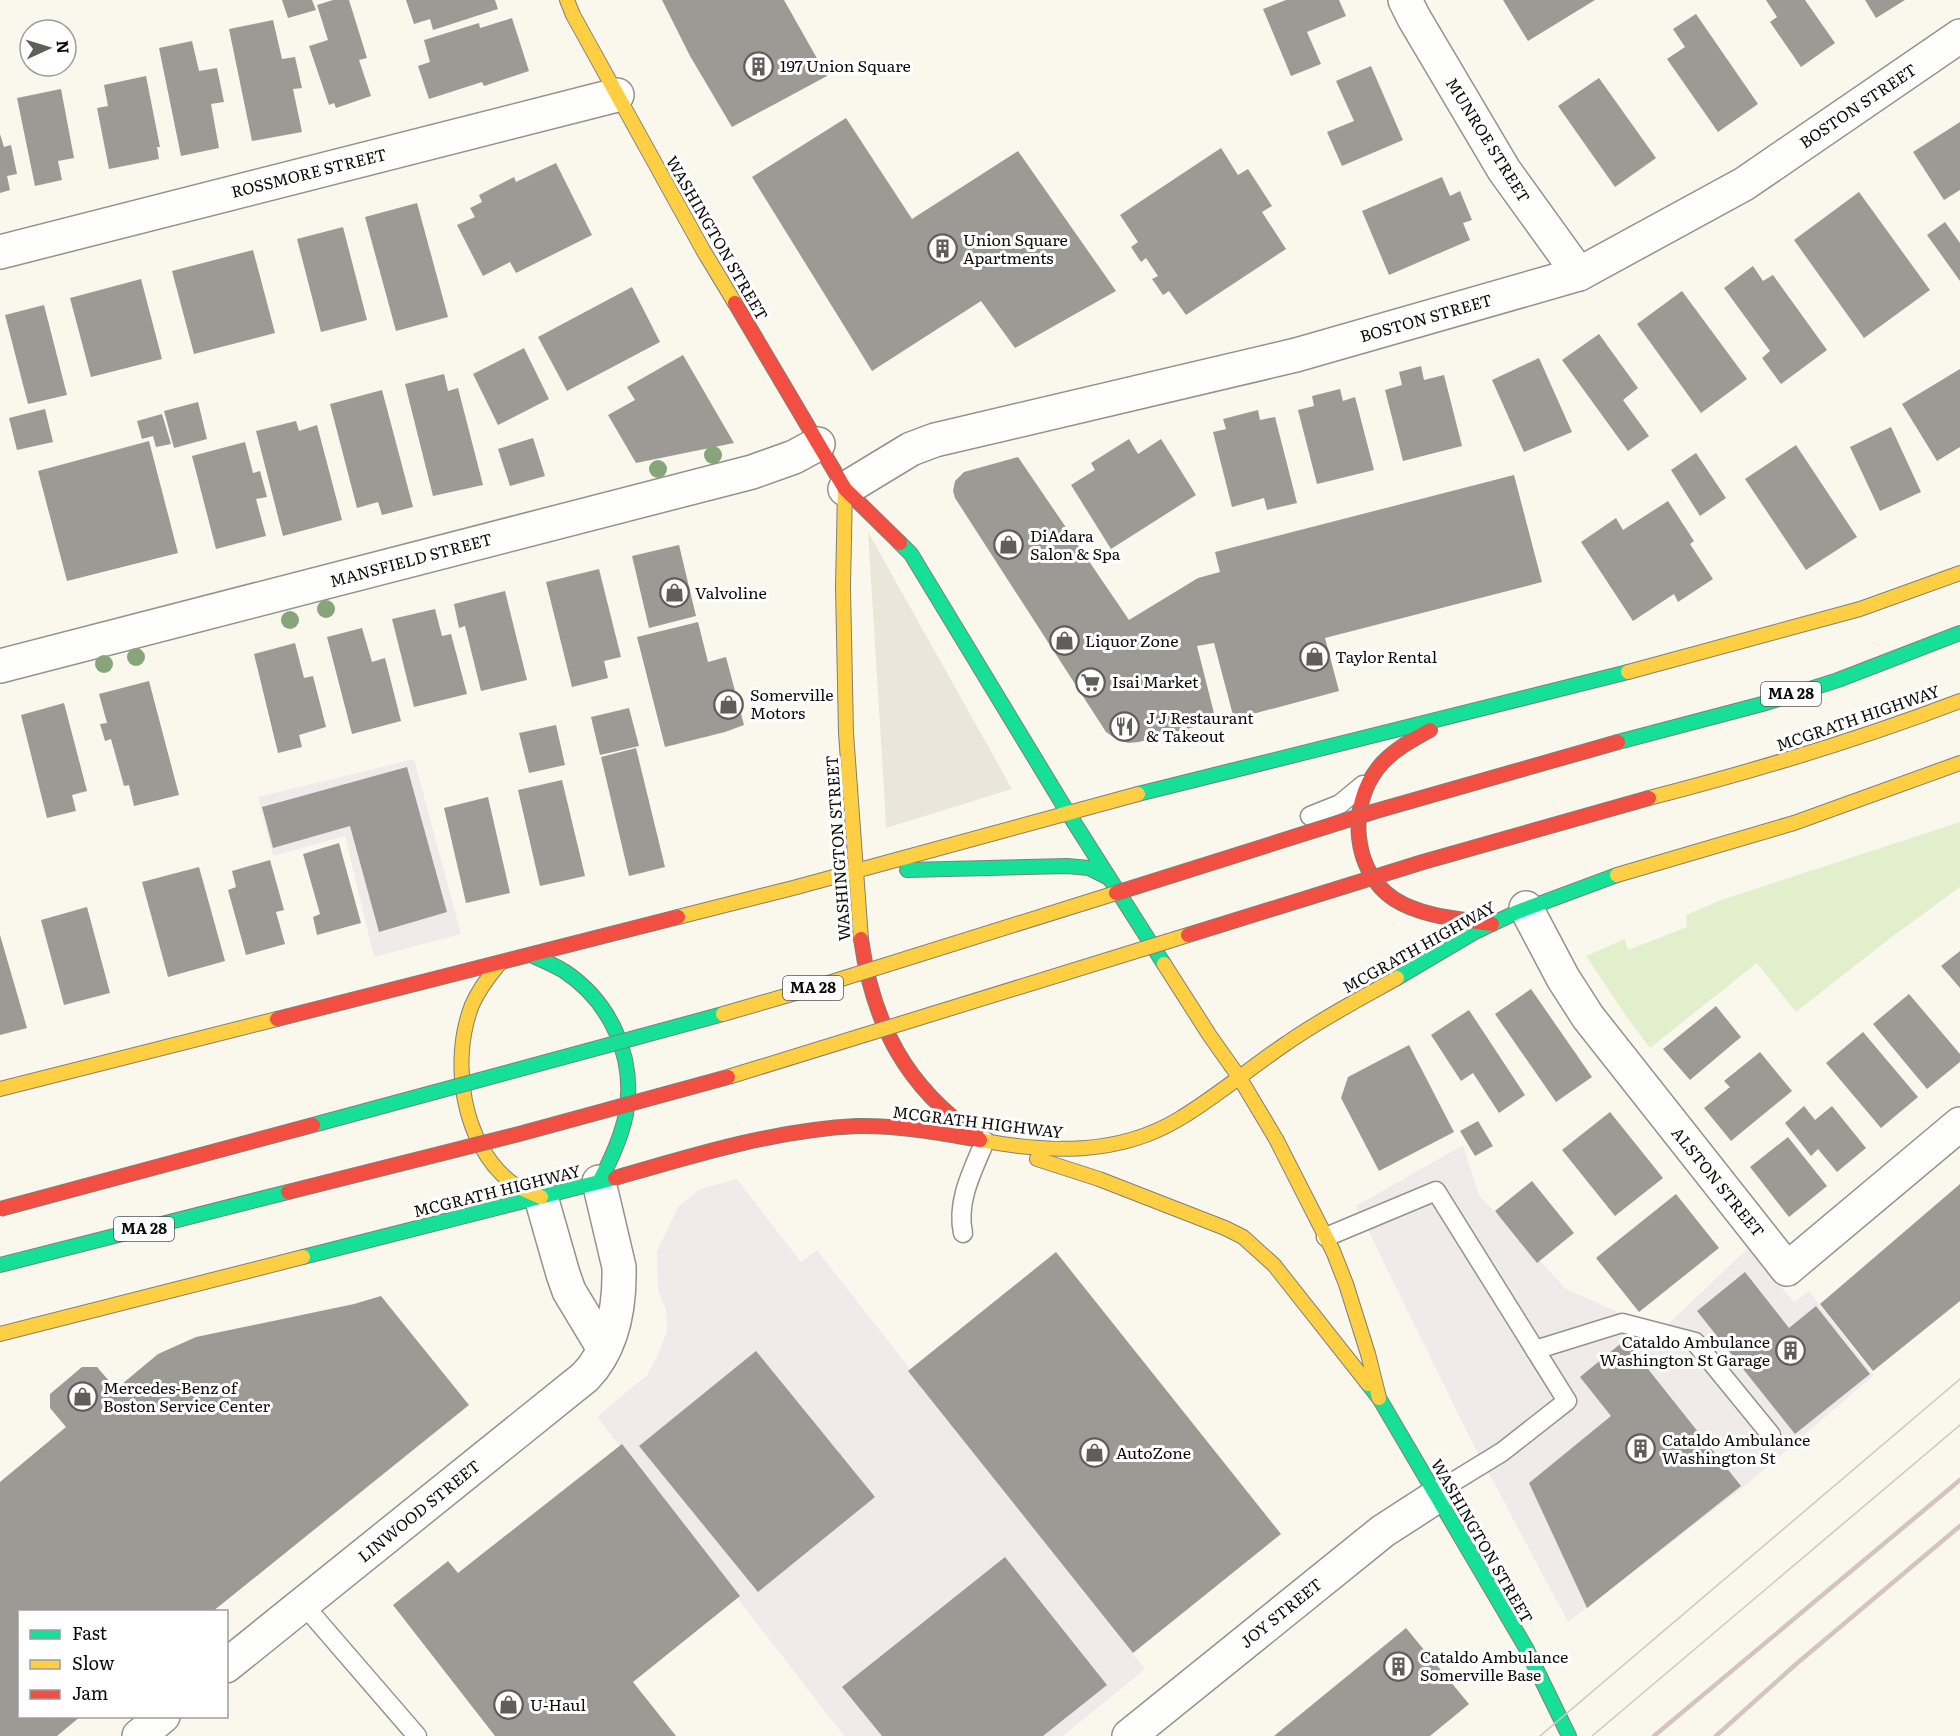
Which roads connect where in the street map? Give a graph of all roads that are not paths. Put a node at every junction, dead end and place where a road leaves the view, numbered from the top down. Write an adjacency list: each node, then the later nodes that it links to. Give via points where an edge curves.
1 (567, 0): 4 (main road, WASHINGTON STREET)
2 (1405, 0): 6 (street, MUNROE STREET, via 1504,170)
3 (1960, 36): 6 (street, BOSTON STREET, via 1744,184)
4 (617, 94): 5 (street, ROSSMORE STREET); 7 (main road, WASHINGTON STREET, via 703,250)
5 (0, 252)
6 (1579, 274): 8 (street, BOSTON STREET, via 1296,355 935,440 911,449)
7 (818, 444): 8 (main road, WASHINGTON STREET); 11 (street, MANSFIELD STREET, via 752,472)
8 (844, 489): 16 (main road, WASHINGTON STREET, via 911,554); 17 (main road, WASHINGTON STREET, via 842,566)
9 (1960, 573): 13 (main road, via 1797,628)
10 (1960, 633): 29 (main road, MA 28, bridge, via 1766,703 1376,811 806,990)
11 (0, 666)
12 (1960, 700): 32 (main road, MCGRATH HIGHWAY / MA 28, bridge, via 1839,745 1546,825 728,1078)
13 (1479, 710): 15 (main road, via 1420,736); 16 (main road)
14 (1960, 763): 19 (main road, MCGRATH HIGHWAY, via 1794,823 1595,882)
15 (1378, 768): 18 (lane, via 1350,797 1326,810); 20 (main road, via 1362,796 1359,813 1361,849 1371,877 1395,899 1410,906)
16 (1068, 813): 17 (main road); 18 (main road, WASHINGTON STREET)
17 (853, 872): 18 (main road, via 1067,866 1089,868); 21 (main road); 26 (main road, WASHINGTON STREET, via 867,976 888,1038 939,1106)
18 (1109, 878): 23 (main road, WASHINGTON STREET)
19 (1526, 908): 20 (main road, MCGRATH HIGHWAY); 25 (street, ALSTON STREET, via 1587,1017 1787,1269)
20 (1492, 924): 23 (main road, MCGRATH HIGHWAY, via 1289,1041)
21 (531, 955): 22 (main road); 27 (main road, via 567,973 596,998 618,1032 625,1052 626,1115)
22 (500, 963): 24 (main road); 28 (main road, via 471,1008 463,1046 463,1088 471,1120 488,1156 509,1180)
23 (1239, 1077): 26 (main road, MCGRATH HIGHWAY, via 1178,1120 1126,1142 1072,1150); 31 (main road, WASHINGTON STREET, via 1291,1166)
24 (0, 1089)
25 (1960, 1124)
26 (985, 1142): 27 (main road, MCGRATH HIGHWAY, via 891,1127 830,1128 706,1152); 30 (lane, via 962,1205); 36 (main road, WASHINGTON STREET, via 1099,1179 1243,1237 1279,1270)
27 (599, 1182): 28 (main road, MCGRATH HIGHWAY); 34 (street, LINWOOD STREET, via 619,1267 616,1314)
28 (541, 1197): 33 (main road, MCGRATH HIGHWAY); 34 (street, via 569,1291)
29 (0, 1209)
30 (963, 1233)
31 (1326, 1237): 35 (lane, via 1436,1191); 36 (main road, WASHINGTON STREET, via 1353,1304)
32 (0, 1265)
33 (0, 1334)
34 (604, 1349): 39 (street, LINWOOD STREET, via 585,1377)
35 (1534, 1350): 37 (lane, via 1622,1323 1695,1342); 38 (lane, via 1567,1401 1502,1452)
36 (1378, 1398): 38 (main road, WASHINGTON STREET)
37 (1771, 1435)
38 (1436, 1494): 44 (street, JOY STREET, via 1383,1531); 45 (main road, WASHINGTON STREET, via 1526,1648)
39 (303, 1604): 40 (street, LINWOOD STREET); 43 (lane)
40 (228, 1664)
41 (161, 1718): 42 (street)
42 (139, 1736)
43 (417, 1736)
44 (1129, 1736)
45 (1569, 1736)

